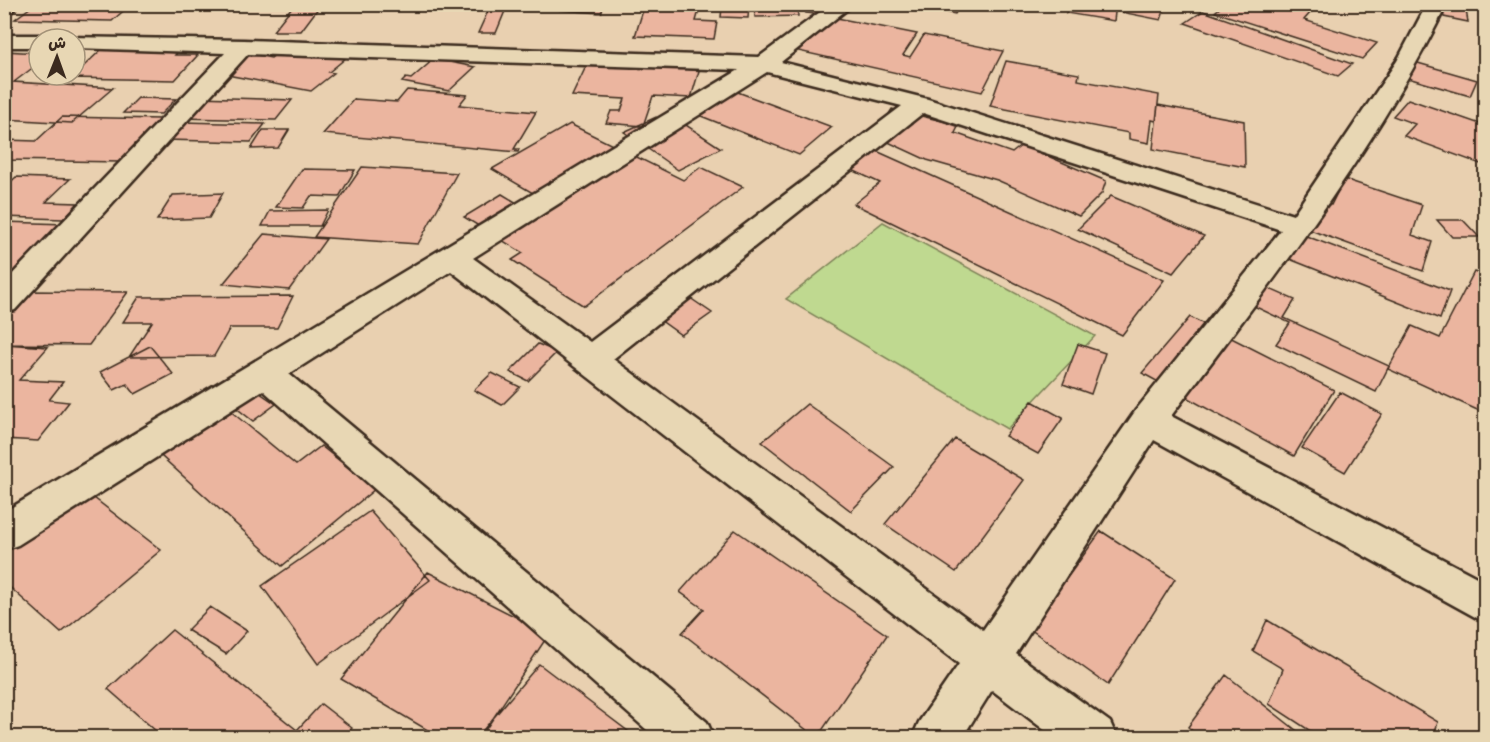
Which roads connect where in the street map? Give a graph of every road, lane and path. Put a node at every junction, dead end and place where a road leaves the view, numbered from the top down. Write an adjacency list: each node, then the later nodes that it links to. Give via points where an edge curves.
1 (9, 4): 4 (street)
2 (1437, 4): 11 (street, via 1408,61)
3 (840, 7): 9 (street)
4 (4, 8)
5 (4, 41): 6 (street)
6 (27, 41)
7 (87, 42): 8 (street)
8 (244, 46): 9 (street); 13 (street)
9 (764, 64): 10 (street); 12 (street)
10 (920, 104): 11 (street); 14 (street)
11 (1299, 226): 16 (street)
12 (452, 257): 14 (street); 15 (street)
13 (4, 302)
14 (592, 358): 19 (street)
15 (265, 373): 17 (street); 20 (street)
16 (1148, 420): 18 (street); 19 (street)
17 (4, 533)
18 (1485, 604)
19 (987, 661): 21 (street); 22 (street)
20 (691, 738)
21 (935, 738)
22 (1094, 738)

